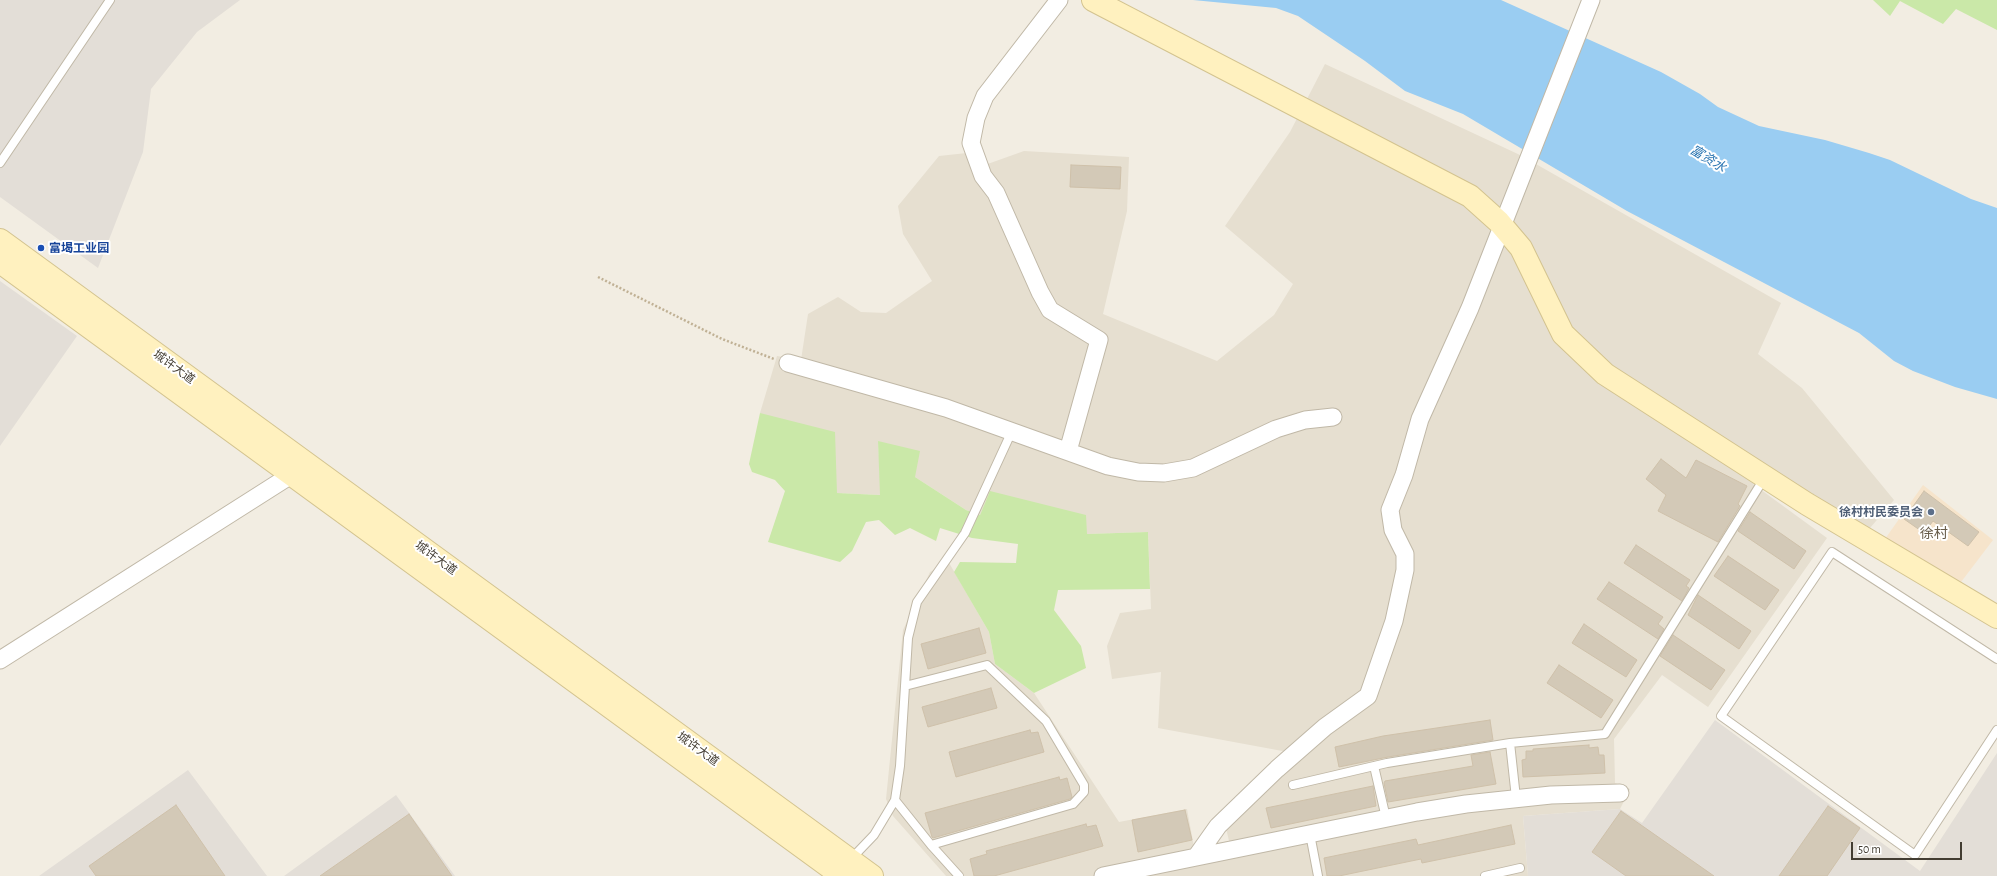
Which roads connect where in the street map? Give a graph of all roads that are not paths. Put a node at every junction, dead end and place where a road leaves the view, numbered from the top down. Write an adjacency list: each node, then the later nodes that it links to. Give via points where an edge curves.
1 (110, 0): 5 (lane)
2 (1059, 0): 12 (street, via 985,96 976,118 971,143 983,176 996,193 1050,310 1099,340)
3 (1093, 0): 6 (main road, via 1470,196)
4 (1591, 0): 6 (street)
5 (0, 163)
6 (1502, 225): 14 (main road, via 1521,248 1563,334 1577,349 1605,374); 29 (street, via 1470,308 1420,419 1404,475 1390,510 1393,530 1405,554 1405,570 1394,621 1368,696 1325,727 1276,769 1218,826)
7 (0, 240): 31 (main road, 城许大道)
8 (0, 262): 13 (main road, 城许大道)
9 (788, 364): 11 (street, via 946,408)
10 (1333, 417): 12 (street, via 1305,420 1276,429 1207,463 1179,472 1151,474 1123,470)
11 (1012, 431): 12 (street); 18 (lane, via 965,533 916,602 908,638)
12 (1068, 451)
13 (291, 475): 17 (street); 31 (main road, 城许大道)
14 (1765, 477): 15 (main road); 20 (lane, via 1605,734)
15 (1997, 617)
16 (1997, 659): 19 (lane, via 1832,552 1721,716 1915,855)
17 (0, 660)
18 (905, 686): 25 (lane, via 900,766); 28 (lane, via 987,665 1046,721 1084,785 1084,792 1073,804)
19 (1997, 730)
20 (1510, 743): 21 (lane); 24 (lane)
21 (1374, 766): 22 (lane); 26 (lane)
22 (1293, 785)
23 (1620, 793): 24 (street)
24 (1516, 798): 26 (street)
25 (895, 800): 28 (lane); 31 (lane, via 874,835)
26 (1386, 818): 27 (street)
27 (1310, 834): 29 (street); 35 (lane)
28 (931, 845): 33 (lane)
29 (1196, 857): 34 (street)
30 (1520, 868): 36 (lane)
31 (843, 872): 32 (main road, 城许大道)
32 (872, 876)
33 (959, 876)
34 (1102, 876)
35 (1318, 876)
36 (1485, 876)

